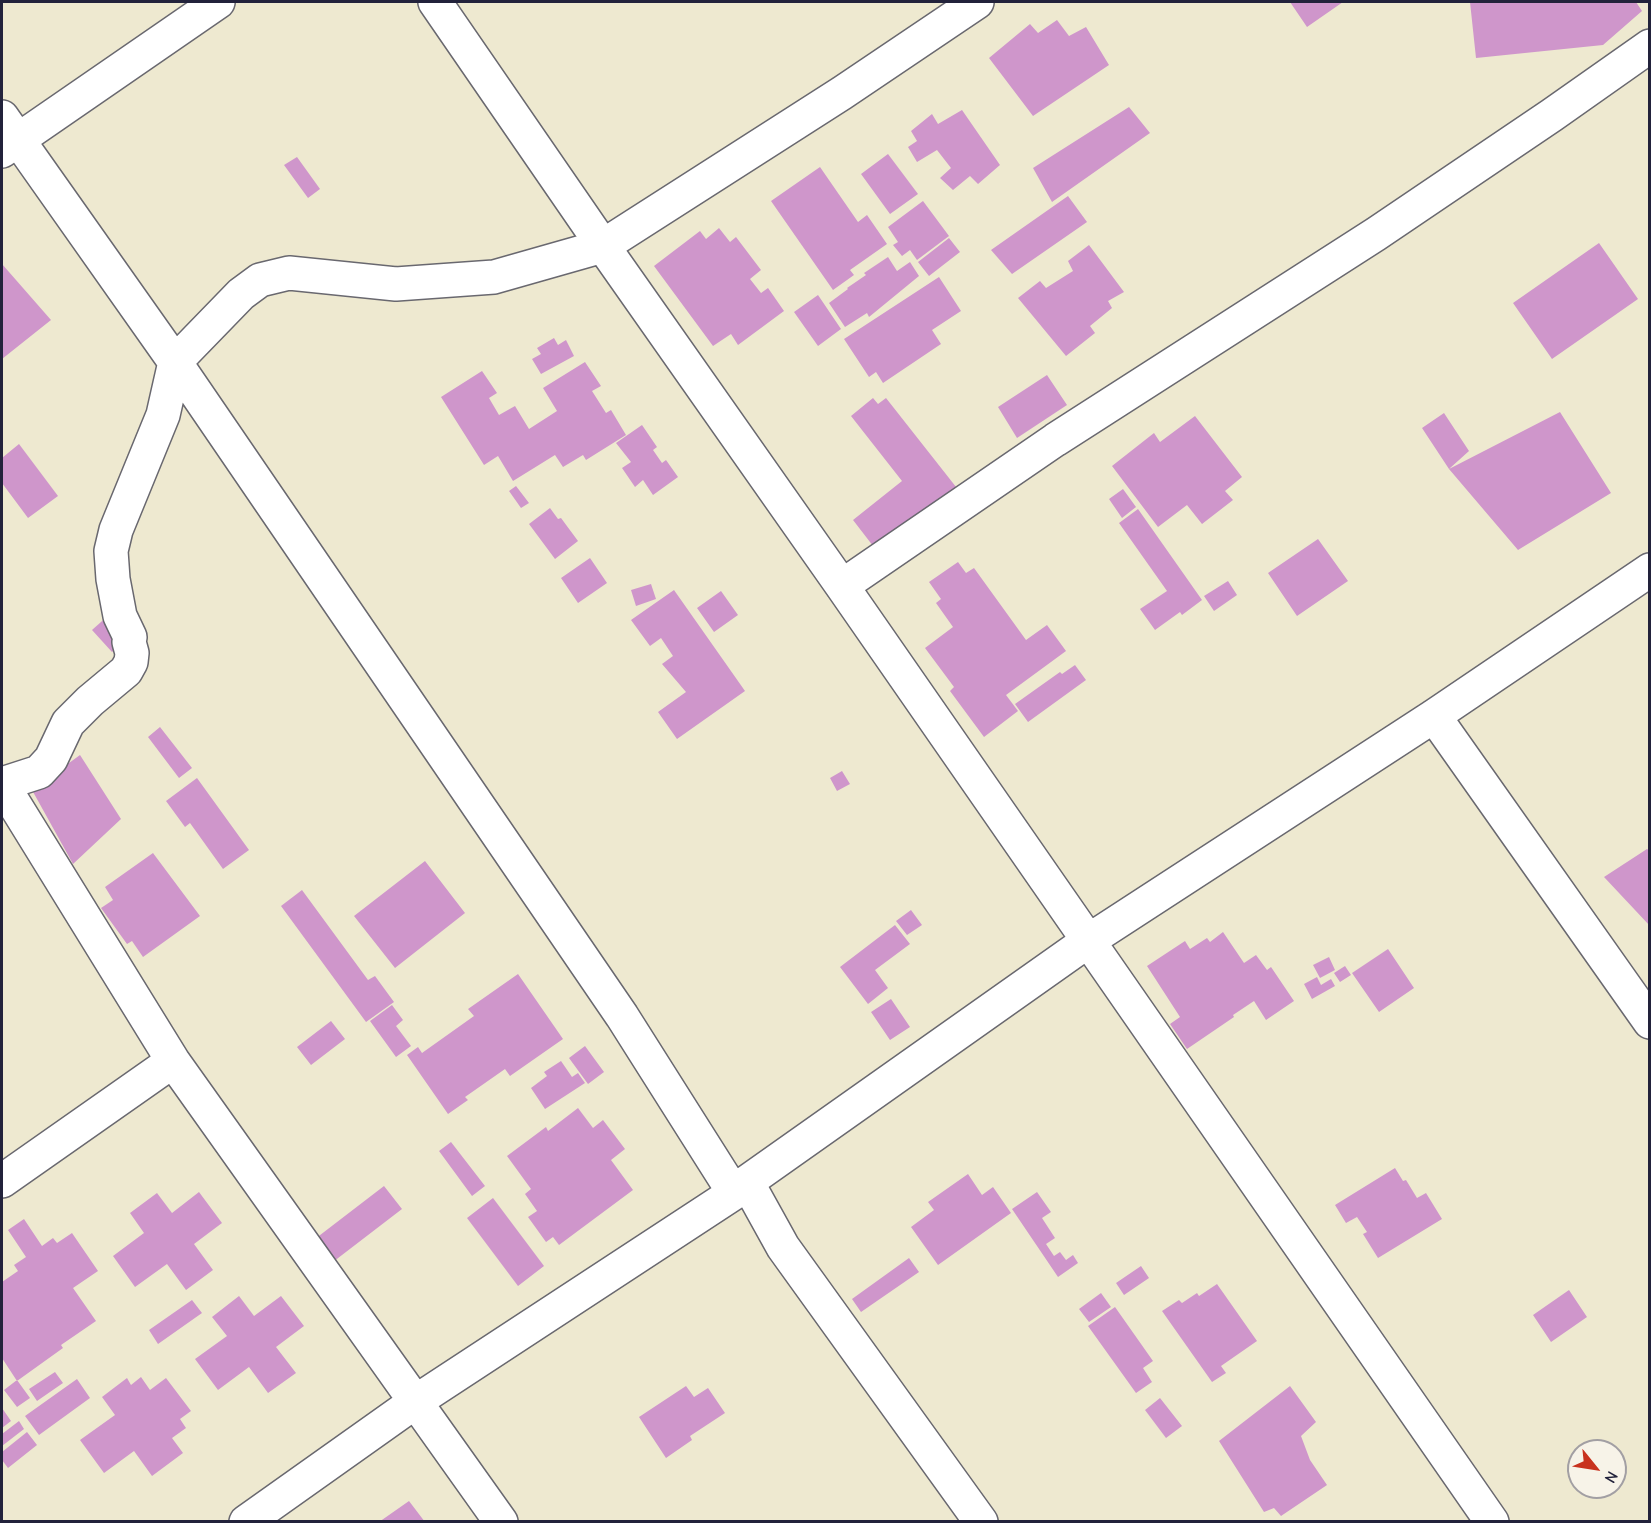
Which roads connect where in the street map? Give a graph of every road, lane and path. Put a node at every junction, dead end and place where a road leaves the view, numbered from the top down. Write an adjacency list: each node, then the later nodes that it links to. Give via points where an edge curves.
1 (218, 2): 5 (street)
2 (435, 2): 6 (street)
3 (976, 2): 6 (street)
4 (1650, 46): 9 (street, via 1376,234 1055,440)
5 (7, 136): 7 (street)
6 (603, 246): 7 (street, via 494,277 396,284 289,273 260,280); 9 (street)
7 (174, 362): 11 (street, via 162,415 111,551 131,662 68,723 51,759 39,772); 16 (street)
8 (1650, 570): 10 (street)
9 (842, 586): 12 (street)
10 (1434, 716): 12 (street); 13 (street)
11 (2, 784): 14 (street)
12 (1088, 941): 16 (street); 21 (street)
13 (1650, 1022)
14 (173, 1061): 15 (street); 17 (street)
15 (2, 1181)
16 (741, 1187): 17 (street); 20 (street)
17 (415, 1402): 18 (street); 19 (street)
18 (246, 1521)
19 (501, 1521)
20 (981, 1521)
21 (1492, 1521)

